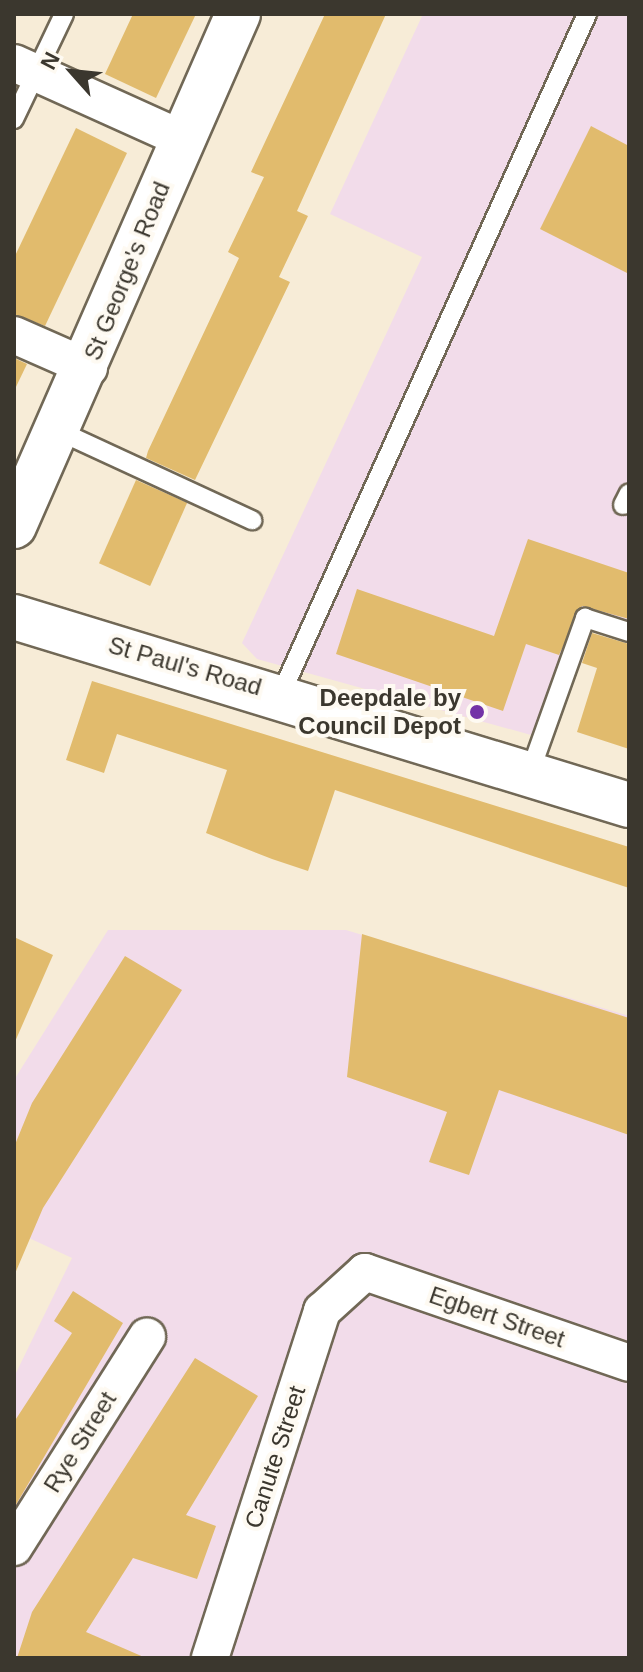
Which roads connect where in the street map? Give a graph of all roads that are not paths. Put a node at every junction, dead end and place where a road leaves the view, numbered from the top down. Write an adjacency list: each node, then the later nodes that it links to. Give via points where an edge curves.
1 (64, 14): 4 (lane)
2 (238, 14): 6 (street, St George's Road)
3 (587, 14): 14 (lane)
4 (25, 68): 5 (lane); 6 (street)
5 (14, 119)
6 (180, 138): 8 (street, St George's Road)
7 (14, 335): 8 (street)
8 (89, 368): 9 (street, St George's Road)
9 (59, 431): 10 (lane); 11 (street, St George's Road)
10 (252, 520)
11 (14, 526)
12 (14, 617): 14 (street, St Paul's Road)
13 (629, 632): 15 (lane, via 585,618)
14 (281, 694): 15 (street, St Paul's Road)
15 (530, 772): 16 (street, St Paul's Road)
16 (629, 805)
17 (365, 1272): 19 (street, Egbert Street); 21 (street, Canute Street, via 322,1311)
18 (147, 1337): 20 (street, Rye Street)
19 (629, 1363)
20 (14, 1547)
21 (210, 1658)

